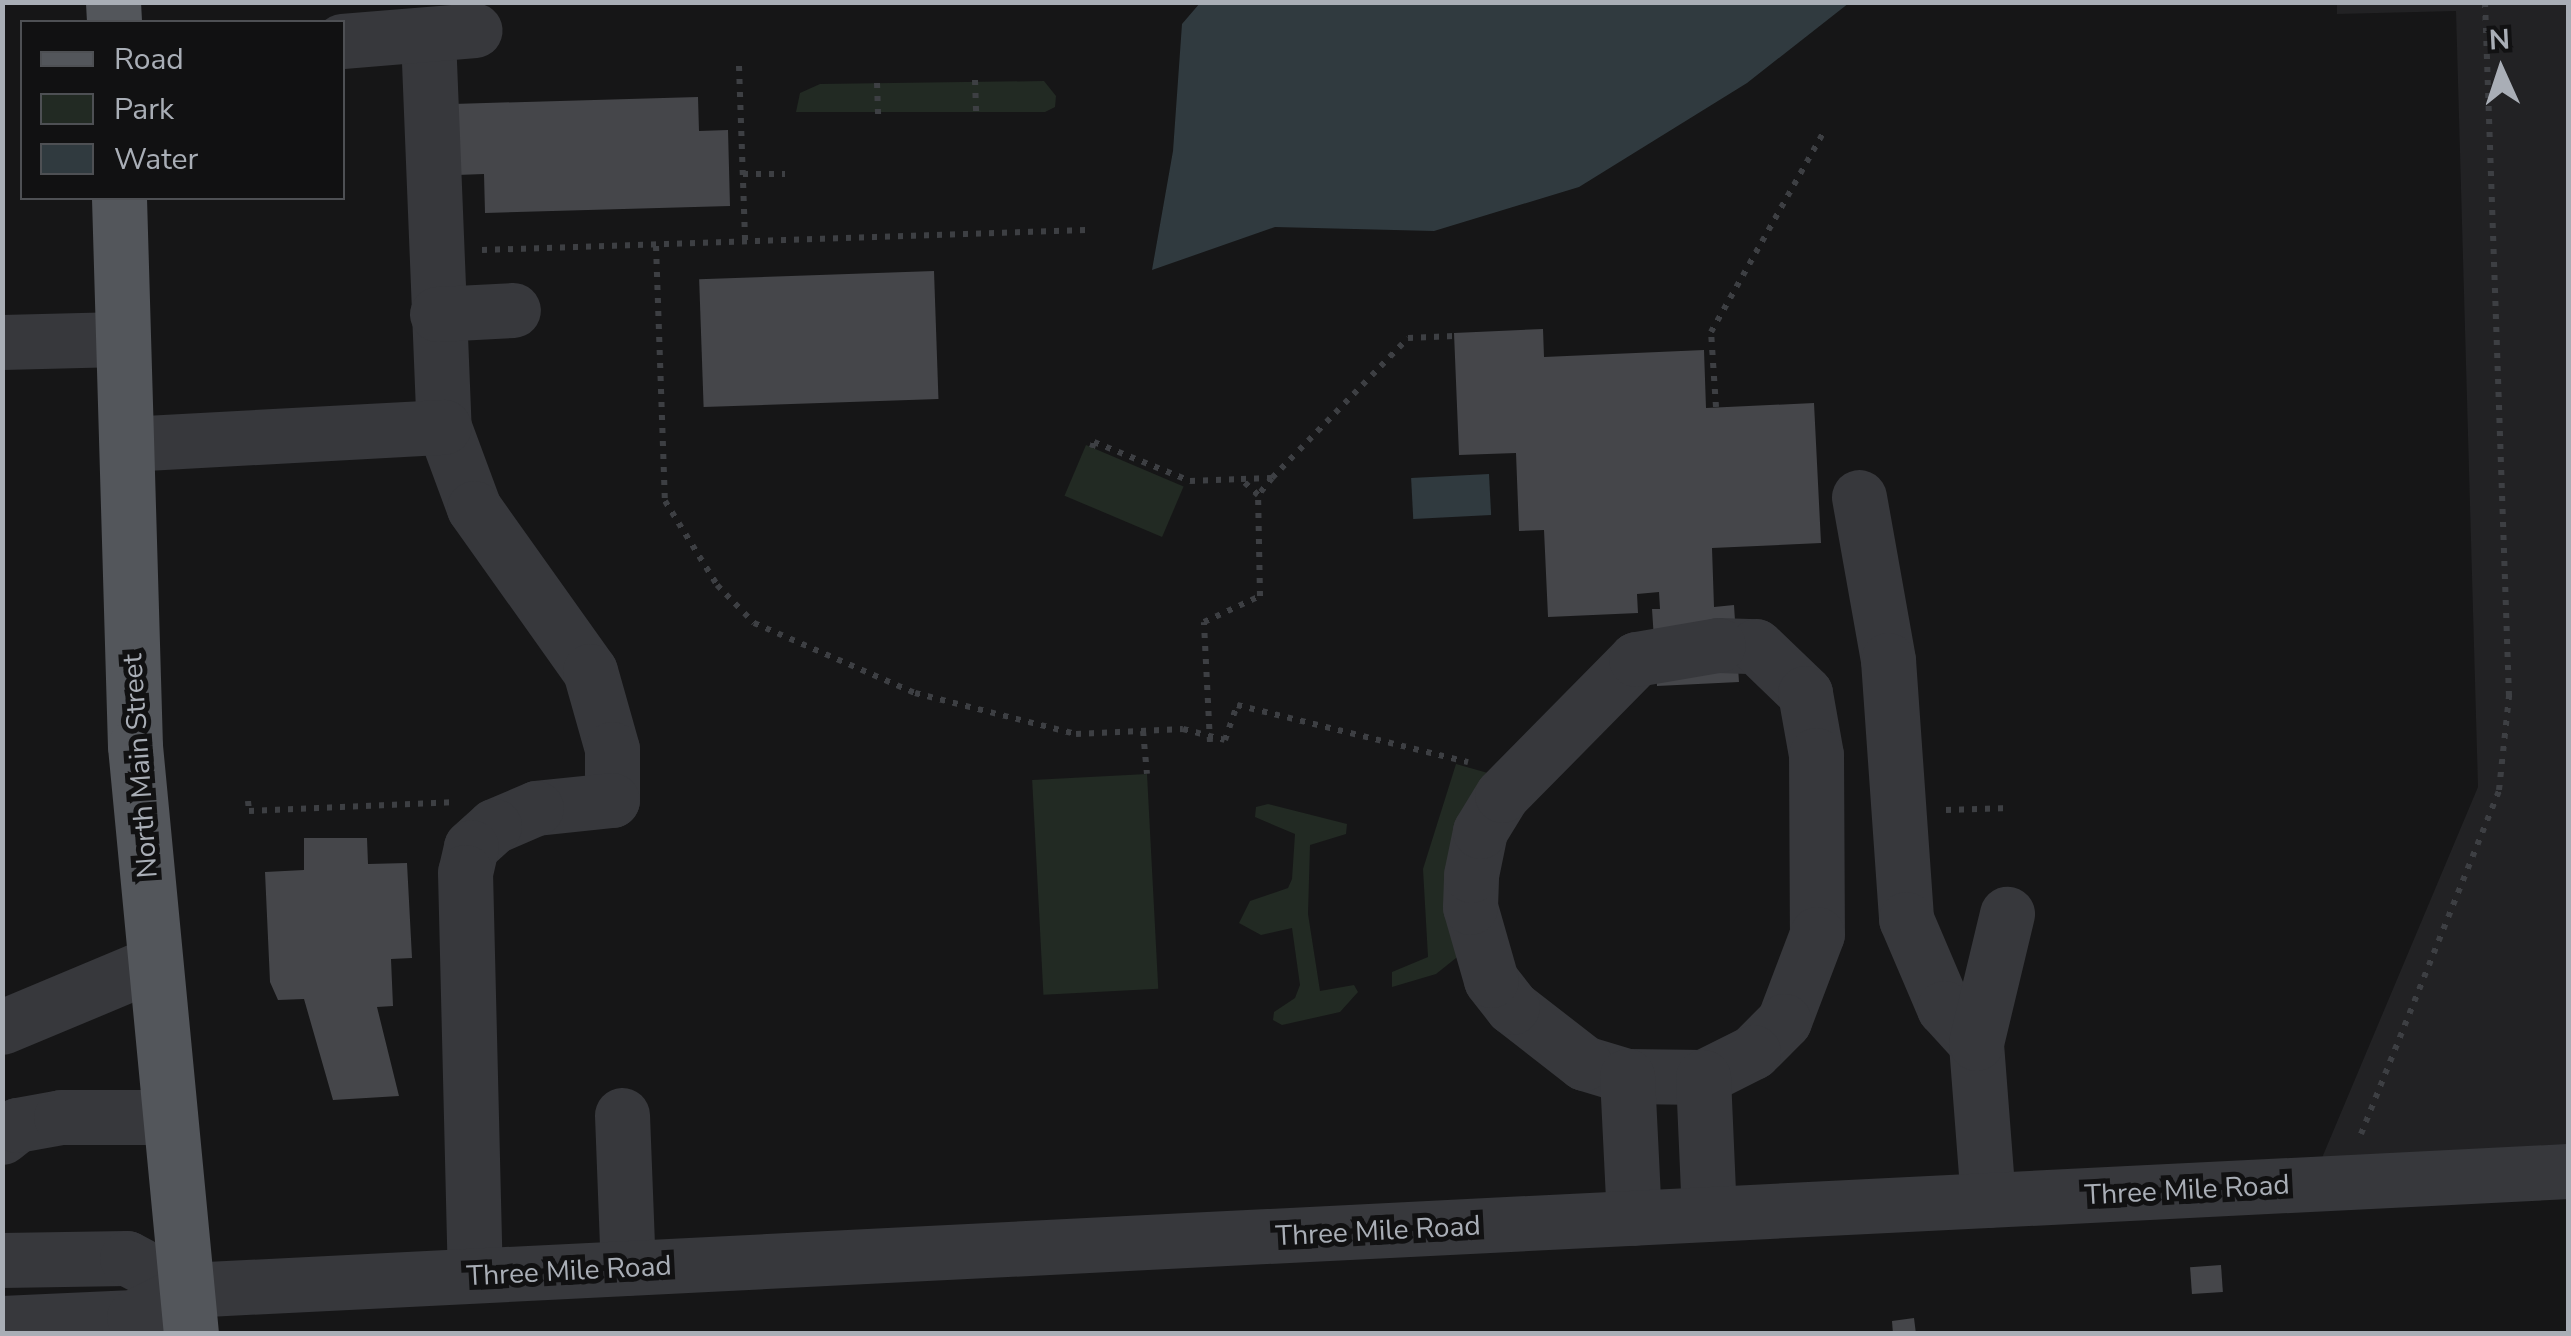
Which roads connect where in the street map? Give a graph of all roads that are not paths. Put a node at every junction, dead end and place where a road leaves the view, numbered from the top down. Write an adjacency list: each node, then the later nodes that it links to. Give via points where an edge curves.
1 (345, 40): 4 (street, via 452,34)
2 (119, 200): 5 (main road, North Main Street)
3 (513, 310): 4 (street)
4 (437, 314): 7 (street)
5 (121, 340): 6 (street); 8 (main road, North Main Street)
6 (2, 342)
7 (444, 426): 8 (street); 27 (street, via 474,508 590,672 612,749 612,800 536,808 494,826 470,847 465,872)
8 (127, 444): 13 (main road, North Main Street, via 135,746)
9 (1859, 497): 10 (street, via 1888,660)
10 (1894, 746): 11 (street); 15 (street, via 1912,937 1944,1008)
11 (1816, 754): 16 (street, via 1805,692 1756,646 1660,652 1636,660 1535,759 1480,831 1470,907 1491,980 1512,1007 1584,1063); 17 (street, via 1817,934 1806,976 1784,1020 1754,1052)
12 (2008, 914): 15 (street)
13 (156, 963): 14 (street); 19 (main road, North Main Street)
14 (2, 1026)
15 (1976, 1043): 22 (street)
16 (1627, 1076): 17 (street); 24 (street)
17 (1703, 1077): 23 (street)
18 (622, 1115): 26 (street)
19 (170, 1117): 20 (street, via 61,1118 17,1125); 28 (main road, North Main Street)
20 (2, 1137)
21 (2568, 1171): 22 (street, Three Mile Road)
22 (1988, 1200): 23 (street, Three Mile Road)
23 (1709, 1214): 24 (street, Three Mile Road)
24 (1634, 1218): 26 (street, Three Mile Road)
25 (2, 1260): 28 (street, via 127,1258)
26 (628, 1268): 27 (street, Three Mile Road)
27 (475, 1276): 28 (street, Three Mile Road)
28 (189, 1312): 29 (street, Three Mile Road)
29 (2, 1323)

